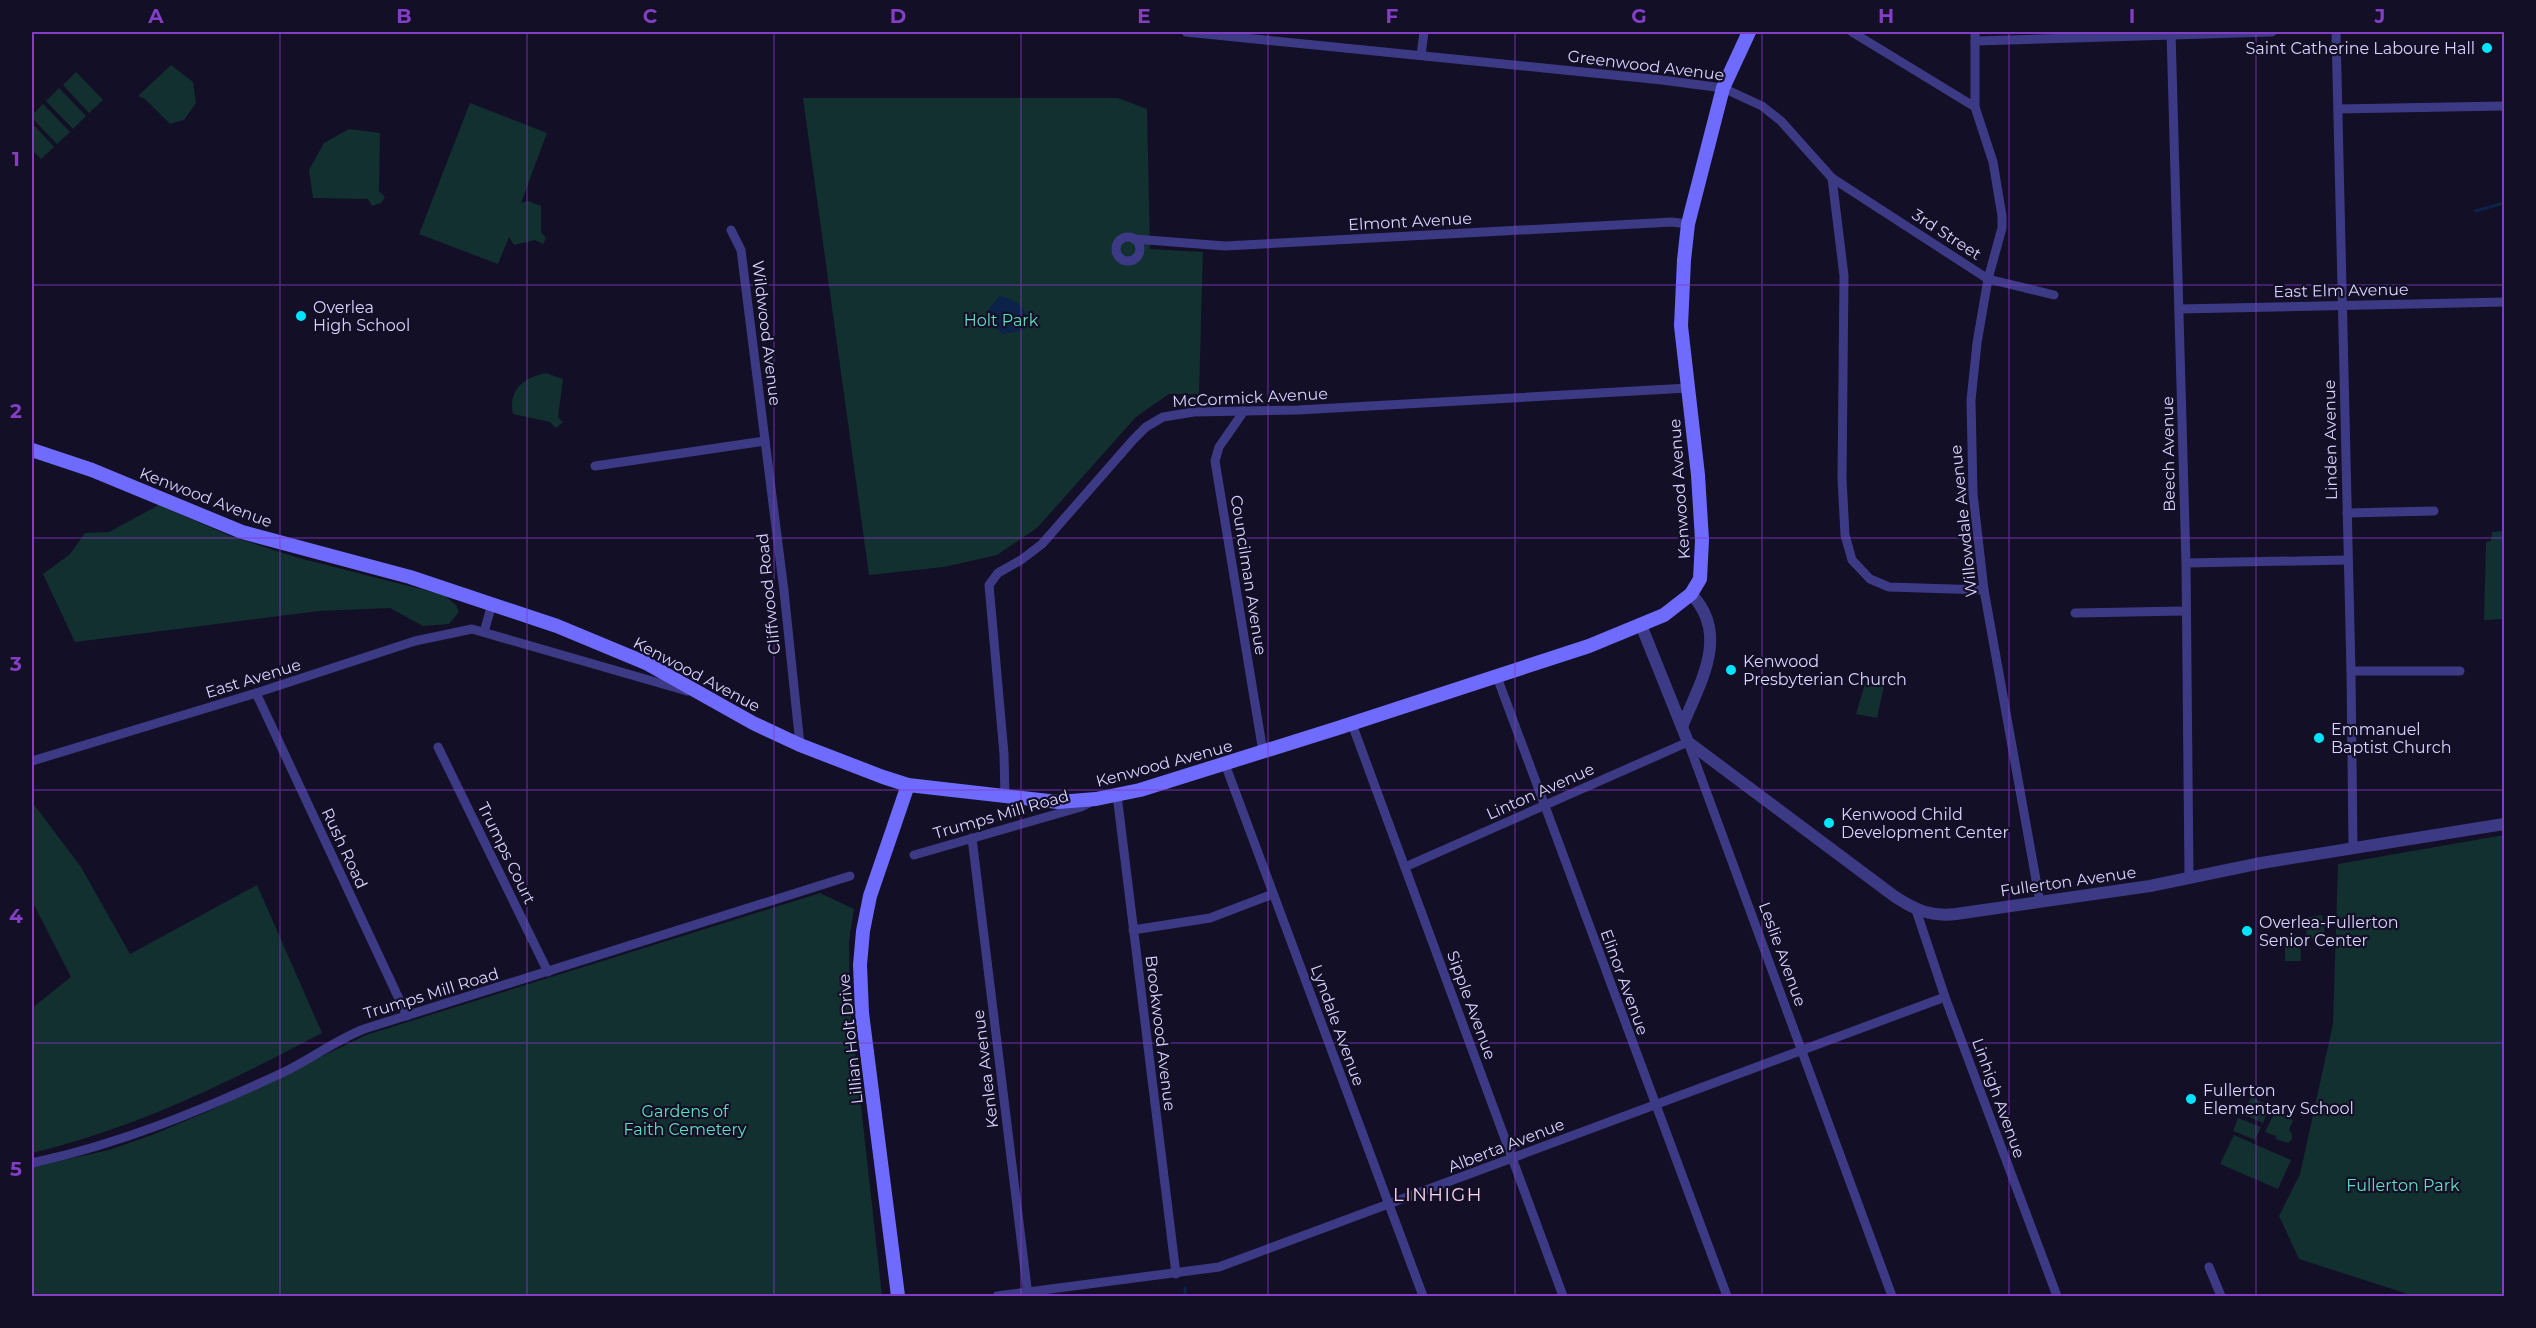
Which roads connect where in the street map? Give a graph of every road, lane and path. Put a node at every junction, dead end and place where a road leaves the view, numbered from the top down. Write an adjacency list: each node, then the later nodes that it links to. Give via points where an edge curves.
1 (1186, 32): 9 (street, Greenwood Avenue)
2 (1424, 32): 9 (street)
3 (1749, 32): 10 (main road, Kenwood Avenue)
4 (1852, 32): 12 (street)
5 (2272, 32): 7 (street)
6 (2336, 32): 13 (street, Linden Avenue)
7 (2171, 33): 8 (street); 22 (street, Beech Avenue)
8 (1975, 36): 12 (street, Willowdale Avenue)
9 (1422, 55): 10 (street, Greenwood Avenue)
10 (1723, 88): 14 (street, Greenwood Avenue, via 1773,114); 15 (main road, Kenwood Avenue)
11 (2505, 106): 13 (street)
12 (1976, 107): 18 (street, Willowdale Avenue, via 1989,143 2002,206 2001,228)
13 (2338, 110): 21 (street, Linden Avenue)
14 (1832, 178): 18 (street, 3rd Street); 32 (street, via 1844,276 1842,479 1847,547 1861,571 1889,587)
15 (1688, 224): 17 (street, Elmont Avenue, via 1578,226 1225,246); 23 (main road, Kenwood Avenue, via 1681,295)
16 (731, 230): 25 (street, Wildwood Avenue, via 741,250)
17 (1134, 238)
18 (1988, 279): 19 (street, 3rd Street); 32 (street, Willowdale Avenue, via 1976,353 1970,428)
19 (2054, 296)
20 (2505, 302): 21 (street, East Elm Avenue)
21 (2342, 305): 22 (street, East Elm Avenue); 29 (street, Linden Avenue)
22 (2179, 309): 31 (street, Beech Avenue)
23 (1688, 388): 24 (street, McCormick Avenue); 33 (main road, Kenwood Avenue, via 1702,540 1700,579)
24 (1244, 411): 49 (street, Councilman Avenue, via 1219,447 1215,461); 54 (street, McCormick Avenue, via 1194,412 1155,420 1042,544 992,580 989,585)
25 (765, 441): 27 (street); 47 (street, Cliffwood Road)
26 (32, 450): 34 (main road, Kenwood Avenue, via 92,470 242,532 410,577)
27 (595, 466)
28 (2434, 511): 29 (street)
29 (2347, 513): 30 (street, Linden Avenue)
30 (2348, 560): 31 (street); 39 (street, Linden Avenue)
31 (2186, 563): 35 (street, Beech Avenue)
32 (1984, 590): 65 (street, Willowdale Avenue)
33 (1690, 594): 37 (main road, Kenwood Avenue, via 1671,611); 45 (street, via 1703,609 1710,647 1702,681)
34 (492, 604): 38 (street); 43 (main road, Kenwood Avenue, via 620,651)
35 (2185, 611): 36 (street); 63 (street, Beech Avenue)
36 (2075, 613)
37 (1641, 625): 41 (main road, Kenwood Avenue); 45 (street, Leslie Avenue)
38 (484, 632): 42 (street, East Avenue, via 463,630 415,641); 43 (street, East Avenue)
39 (2351, 671): 40 (street); 59 (street, Linden Avenue)
40 (2460, 671)
41 (1497, 677): 44 (main road, Kenwood Avenue); 56 (street, Elinor Avenue)
42 (256, 693): 50 (street, East Avenue); 70 (street, Rush Road)
43 (717, 703): 47 (main road, Kenwood Avenue)
44 (1352, 724): 49 (main road, Kenwood Avenue); 61 (street, Sipple Avenue)
45 (1682, 727): 46 (street, Leslie Avenue)
46 (1688, 741): 56 (street, Linton Avenue); 66 (street, Fullerton Avenue); 71 (street, Leslie Avenue)
47 (800, 745): 52 (main road, Kenwood Avenue)
48 (438, 747): 68 (street, Trumps Court)
49 (1263, 752): 51 (main road, Kenwood Avenue)
50 (32, 761)
51 (1225, 764): 53 (main road, Kenwood Avenue); 64 (street, Lyndale Avenue)
52 (908, 785): 54 (main road, Kenwood Avenue); 79 (main road, Lillian Holt Drive, via 870,896 860,965 862,1013)
53 (1117, 795): 55 (main road, Kenwood Avenue); 67 (street, Brookwood Avenue)
54 (1005, 797): 55 (main road, Kenwood Avenue, via 1058,802)
55 (1096, 800): 58 (street, Trumps Mill Road)
56 (1543, 806): 61 (street, Linton Avenue); 72 (street, Elinor Avenue)
57 (2505, 824): 59 (street, Fullerton Avenue)
58 (972, 838): 60 (street, Trumps Mill Road); 78 (street, Kenlea Avenue)
59 (2353, 848): 63 (street, Fullerton Avenue)
60 (914, 855)
61 (1405, 867): 73 (street, Sipple Avenue)
62 (850, 876): 68 (street, Trumps Mill Road)
63 (2189, 877): 65 (street, Fullerton Avenue)
64 (1273, 894): 67 (street, via 1210,918); 75 (street, Lyndale Avenue)
65 (2040, 902): 66 (street, Fullerton Avenue, via 1943,916)
66 (1916, 910): 69 (street, Linhigh Avenue)
67 (1133, 930): 77 (street, Brookwood Avenue)
68 (548, 972): 70 (street, Trumps Mill Road)
69 (1945, 997): 71 (street, Alberta Avenue); 85 (street, Linhigh Avenue)
70 (407, 1016): 74 (street, Trumps Mill Road, via 350,1034 286,1070 133,1136)
71 (1801, 1051): 72 (street, Alberta Avenue); 84 (street, Leslie Avenue)
72 (1654, 1105): 73 (street, Alberta Avenue); 83 (street, Elinor Avenue)
73 (1512, 1158): 75 (street, Alberta Avenue); 82 (street, Sipple Avenue)
74 (32, 1162)
75 (1389, 1205): 77 (street, Alberta Avenue, via 1219,1267); 81 (street, Lyndale Avenue)
76 (2209, 1267): 86 (street)
77 (1176, 1274): 78 (street, Alberta Avenue)
78 (1027, 1294): 80 (street, Alberta Avenue)
79 (898, 1296)
80 (997, 1296)
81 (1423, 1296)
82 (1563, 1296)
83 (1726, 1296)
84 (1892, 1296)
85 (2057, 1296)
86 (2221, 1296)

